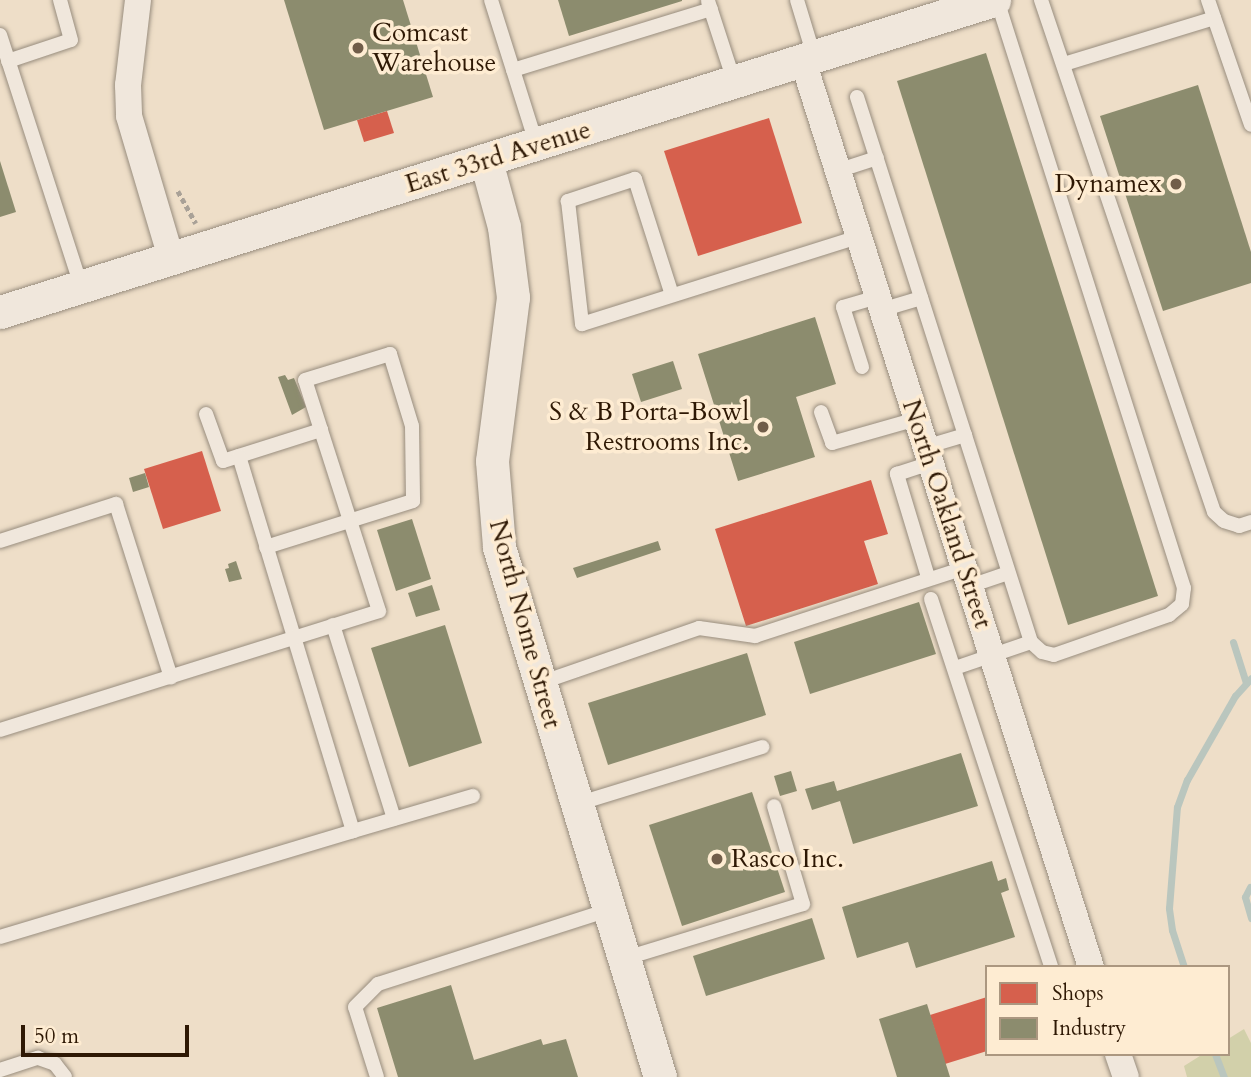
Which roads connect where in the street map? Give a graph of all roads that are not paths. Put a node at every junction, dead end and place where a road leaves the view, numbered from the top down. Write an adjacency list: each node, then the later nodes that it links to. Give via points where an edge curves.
1 (60, 0): 12 (lane, via 71,40)
2 (138, 0): 23 (street, via 129,116)
3 (491, 0): 14 (lane)
4 (797, 0): 11 (lane)
5 (996, 0): 11 (street, East 33rd Avenue); 47 (lane, via 1184,588 1182,604 1169,615 1054,655)
6 (1041, 0): 13 (lane)
7 (1208, 0): 9 (lane)
8 (709, 4): 14 (lane); 15 (lane)
9 (1214, 18): 13 (lane); 17 (lane)
10 (0, 35): 12 (lane)
11 (808, 59): 15 (street, East 33rd Avenue); 21 (street, North Oakland Street)
12 (8, 61): 24 (lane)
13 (1065, 64): 38 (lane, via 1214,512 1239,526)
14 (513, 70): 18 (lane)
15 (734, 83): 18 (street, East 33rd Avenue)
16 (857, 97): 19 (lane)
17 (1251, 125)
18 (537, 145): 20 (street, East 33rd Avenue)
19 (877, 158): 21 (lane); 26 (lane)
20 (486, 160): 23 (street, East 33rd Avenue); 51 (street, North Nome Street, via 504,227 513,298 492,461 495,518 507,579)
21 (837, 170): 22 (street, North Oakland Street)
22 (858, 237): 25 (lane); 27 (street, North Oakland Street)
23 (171, 258): 24 (street, East 33rd Avenue)
24 (81, 286): 28 (street, East 33rd Avenue)
25 (672, 295): 25 (lane, via 582,324 568,201 635,179)
26 (921, 298): 27 (lane); 34 (lane)
27 (879, 303): 29 (lane, via 843,307); 32 (street, North Oakland Street)
28 (0, 312)
29 (862, 367)
30 (821, 412): 32 (lane, via 832,443)
31 (206, 414): 36 (lane, via 223,461)
32 (916, 419): 35 (street, North Oakland Street)
33 (321, 429): 36 (lane); 37 (lane); 37 (lane, via 305,380 390,354 412,426 413,501)
34 (965, 435): 35 (lane); 41 (lane)
35 (928, 455): 42 (lane, via 897,474); 43 (street, North Oakland Street)
36 (239, 456): 40 (lane)
37 (351, 521): 40 (lane); 45 (lane, via 379,611)
38 (1251, 523)
39 (0, 541): 50 (lane, via 116,504)
40 (266, 547): 46 (lane)
41 (1009, 573): 43 (lane); 47 (lane)
42 (928, 577): 43 (lane); 51 (lane, via 755,636 698,628)
43 (967, 577): 48 (street, North Oakland Street)
44 (932, 599): 49 (lane)
45 (333, 625): 46 (lane); 57 (lane)
46 (293, 637): 50 (lane); 58 (lane)
47 (1031, 642): 48 (lane)
48 (992, 655): 49 (lane); 63 (street, North Oakland Street)
49 (954, 668): 62 (lane)
50 (171, 677): 52 (lane)
51 (539, 683): 55 (street, North Nome Street)
52 (0, 730)
53 (762, 747): 55 (lane)
54 (473, 796): 57 (lane)
55 (576, 805): 59 (street, North Nome Street)
56 (774, 806): 61 (lane, via 803,904)
57 (394, 819): 58 (lane)
58 (352, 831): 60 (lane)
59 (608, 910): 61 (street, North Nome Street); 67 (lane, via 378,984 355,1007)
60 (0, 937)
61 (623, 958): 68 (street, North Nome Street)
62 (1050, 965)
63 (1090, 965)
64 (1119, 1056): 69 (street)
65 (0, 1070): 66 (lane, via 38,1058 55,1064)
66 (65, 1077)
67 (377, 1077)
68 (660, 1077)
69 (1126, 1077)

